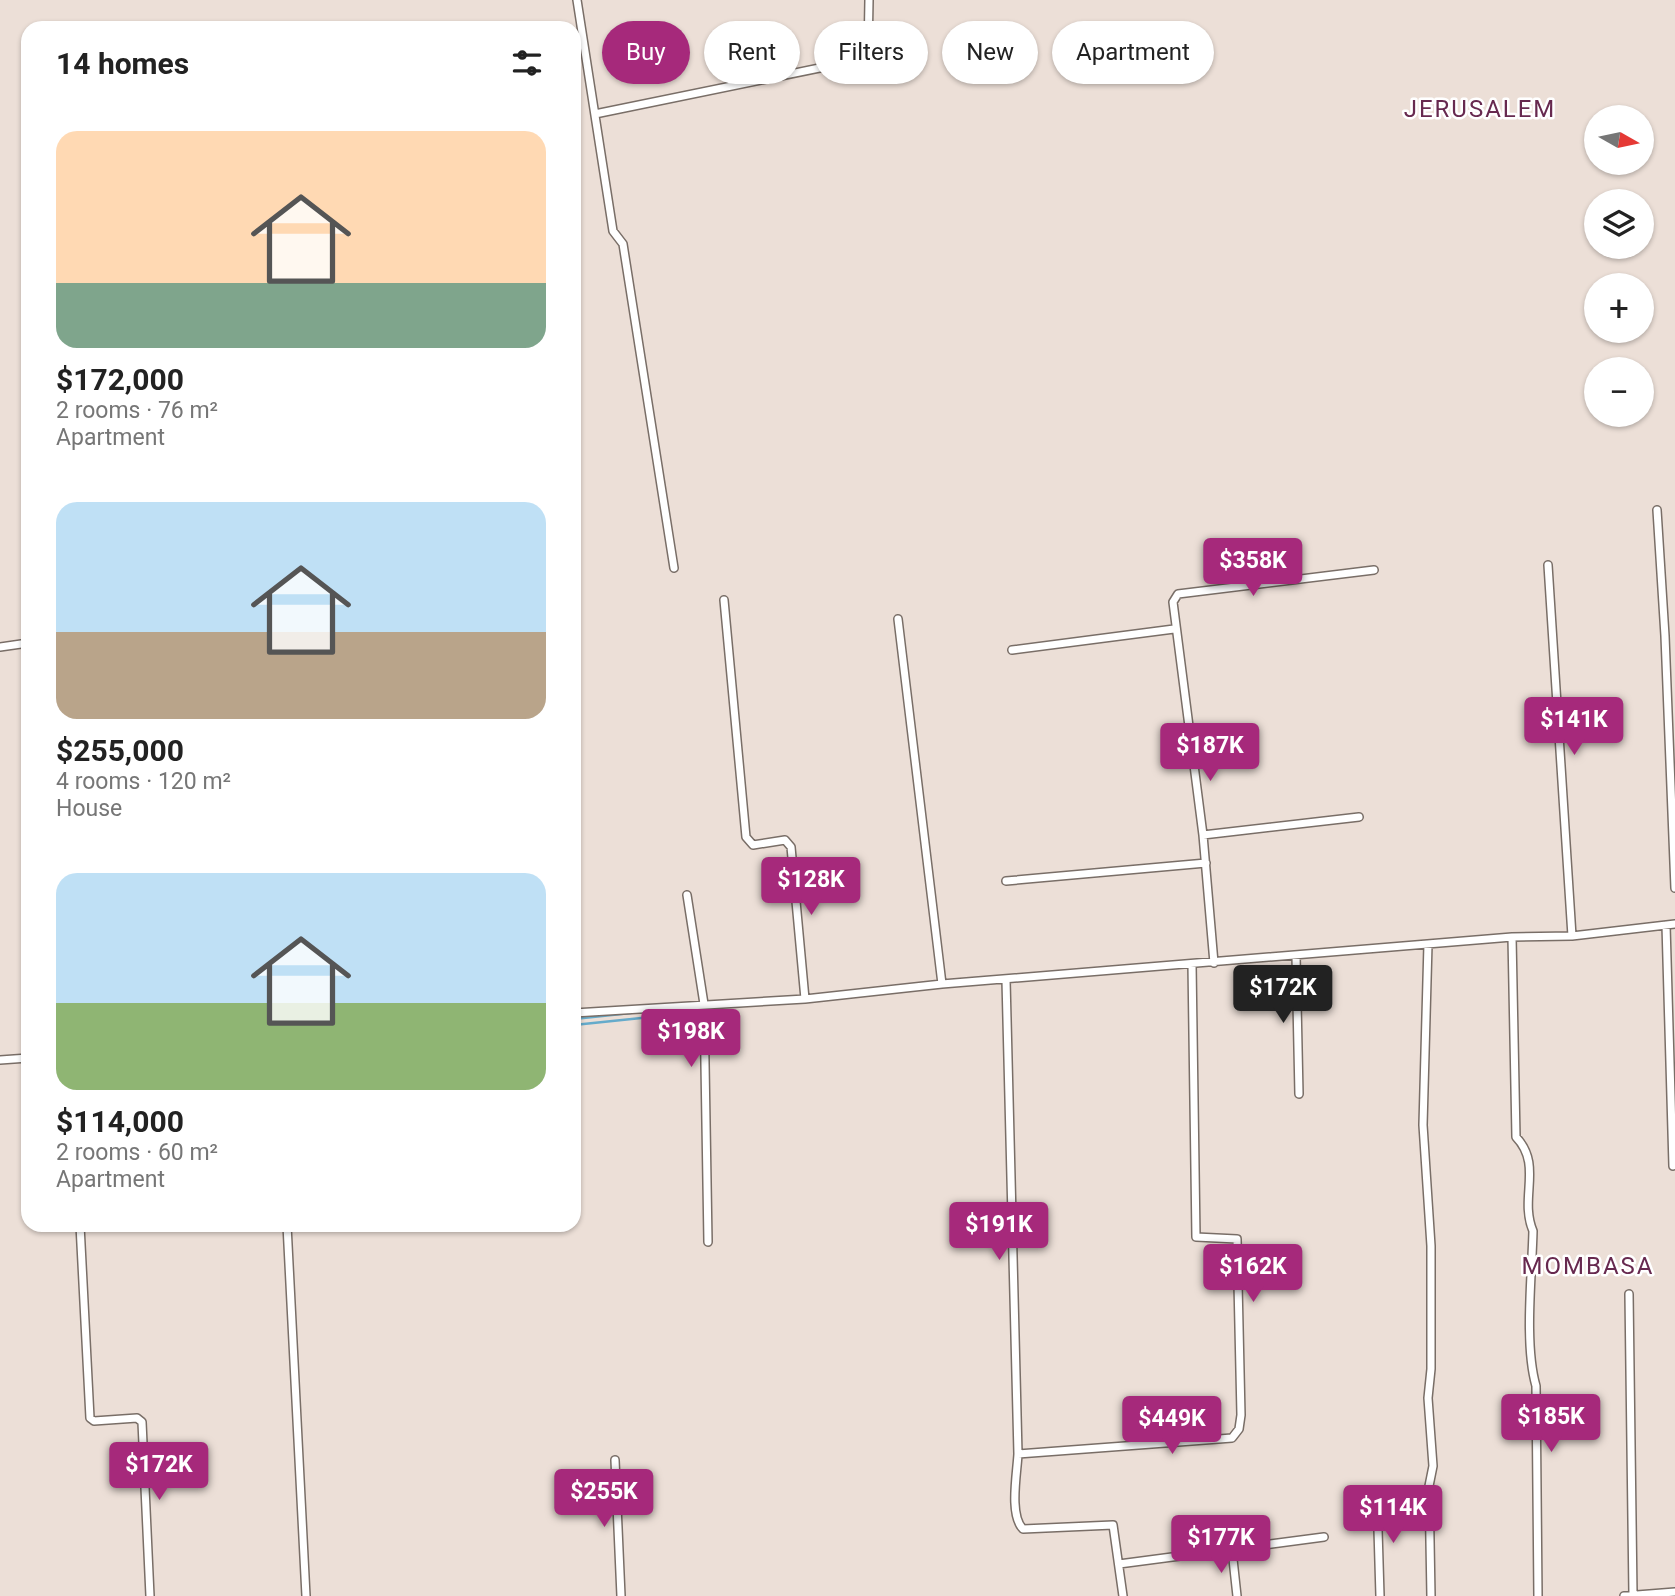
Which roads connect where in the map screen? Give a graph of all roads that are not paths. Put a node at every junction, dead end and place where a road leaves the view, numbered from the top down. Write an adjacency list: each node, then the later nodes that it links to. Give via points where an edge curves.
1 (577, 0): 3 (street)
2 (869, 0): 5 (street, via 865,63 839,64)
3 (580, 21)
4 (581, 25): 5 (street)
5 (595, 114): 8 (street, via 614,231 623,244)
6 (1657, 510): 20 (street)
7 (1548, 565): 25 (street)
8 (674, 568)
9 (1374, 570): 12 (street, via 1178,594 1172,608)
10 (724, 600): 32 (street, via 746,838 753,845 785,840 791,847)
11 (898, 619): 31 (street)
12 (1174, 629): 15 (street); 17 (street)
13 (21, 644): 14 (street)
14 (0, 648)
15 (1012, 650)
16 (1359, 817): 17 (street)
17 (1203, 835): 18 (street)
18 (1206, 863): 19 (street); 28 (street)
19 (1006, 881)
20 (1675, 888)
21 (687, 895): 33 (street)
22 (1675, 924): 23 (street)
23 (1666, 925): 25 (street); 38 (street)
24 (1512, 936): 25 (street); 26 (street); 58 (street, via 1516,1137 1531,1161 1528,1219 1533,1231 1530,1312 1536,1385)
25 (1572, 936)
26 (1428, 944): 27 (street); 57 (street, via 1423,1125 1431,1246)
27 (1296, 956): 28 (street); 37 (street)
28 (1214, 962): 29 (street)
29 (1192, 964): 30 (street); 43 (street, via 1196,1237 1237,1239 1239,1429 1231,1437)
30 (1006, 980): 31 (street); 43 (street)
31 (942, 984): 32 (street)
32 (805, 999): 33 (street)
33 (704, 1004): 34 (street); 41 (street)
34 (581, 1013)
35 (21, 1058): 36 (street)
36 (0, 1060)
37 (1299, 1094)
38 (1673, 1166)
39 (80, 1232): 51 (street, via 90,1418 137,1418 142,1422)
40 (287, 1232): 52 (street)
41 (708, 1242)
42 (1629, 1294): 50 (street)
43 (1018, 1454): 48 (street, via 1018,1525 1045,1530 1113,1525)
44 (615, 1460): 53 (street)
45 (1377, 1496): 56 (street)
46 (1324, 1537): 47 (street)
47 (1232, 1550): 48 (street); 55 (street)
48 (1119, 1564): 54 (street)
49 (1675, 1592): 50 (street)
50 (1633, 1595): 59 (street)
51 (149, 1596)
52 (306, 1596)
53 (621, 1596)
54 (1123, 1596)
55 (1237, 1596)
56 (1380, 1596)
57 (1430, 1596)
58 (1538, 1596)
59 (1624, 1596)

